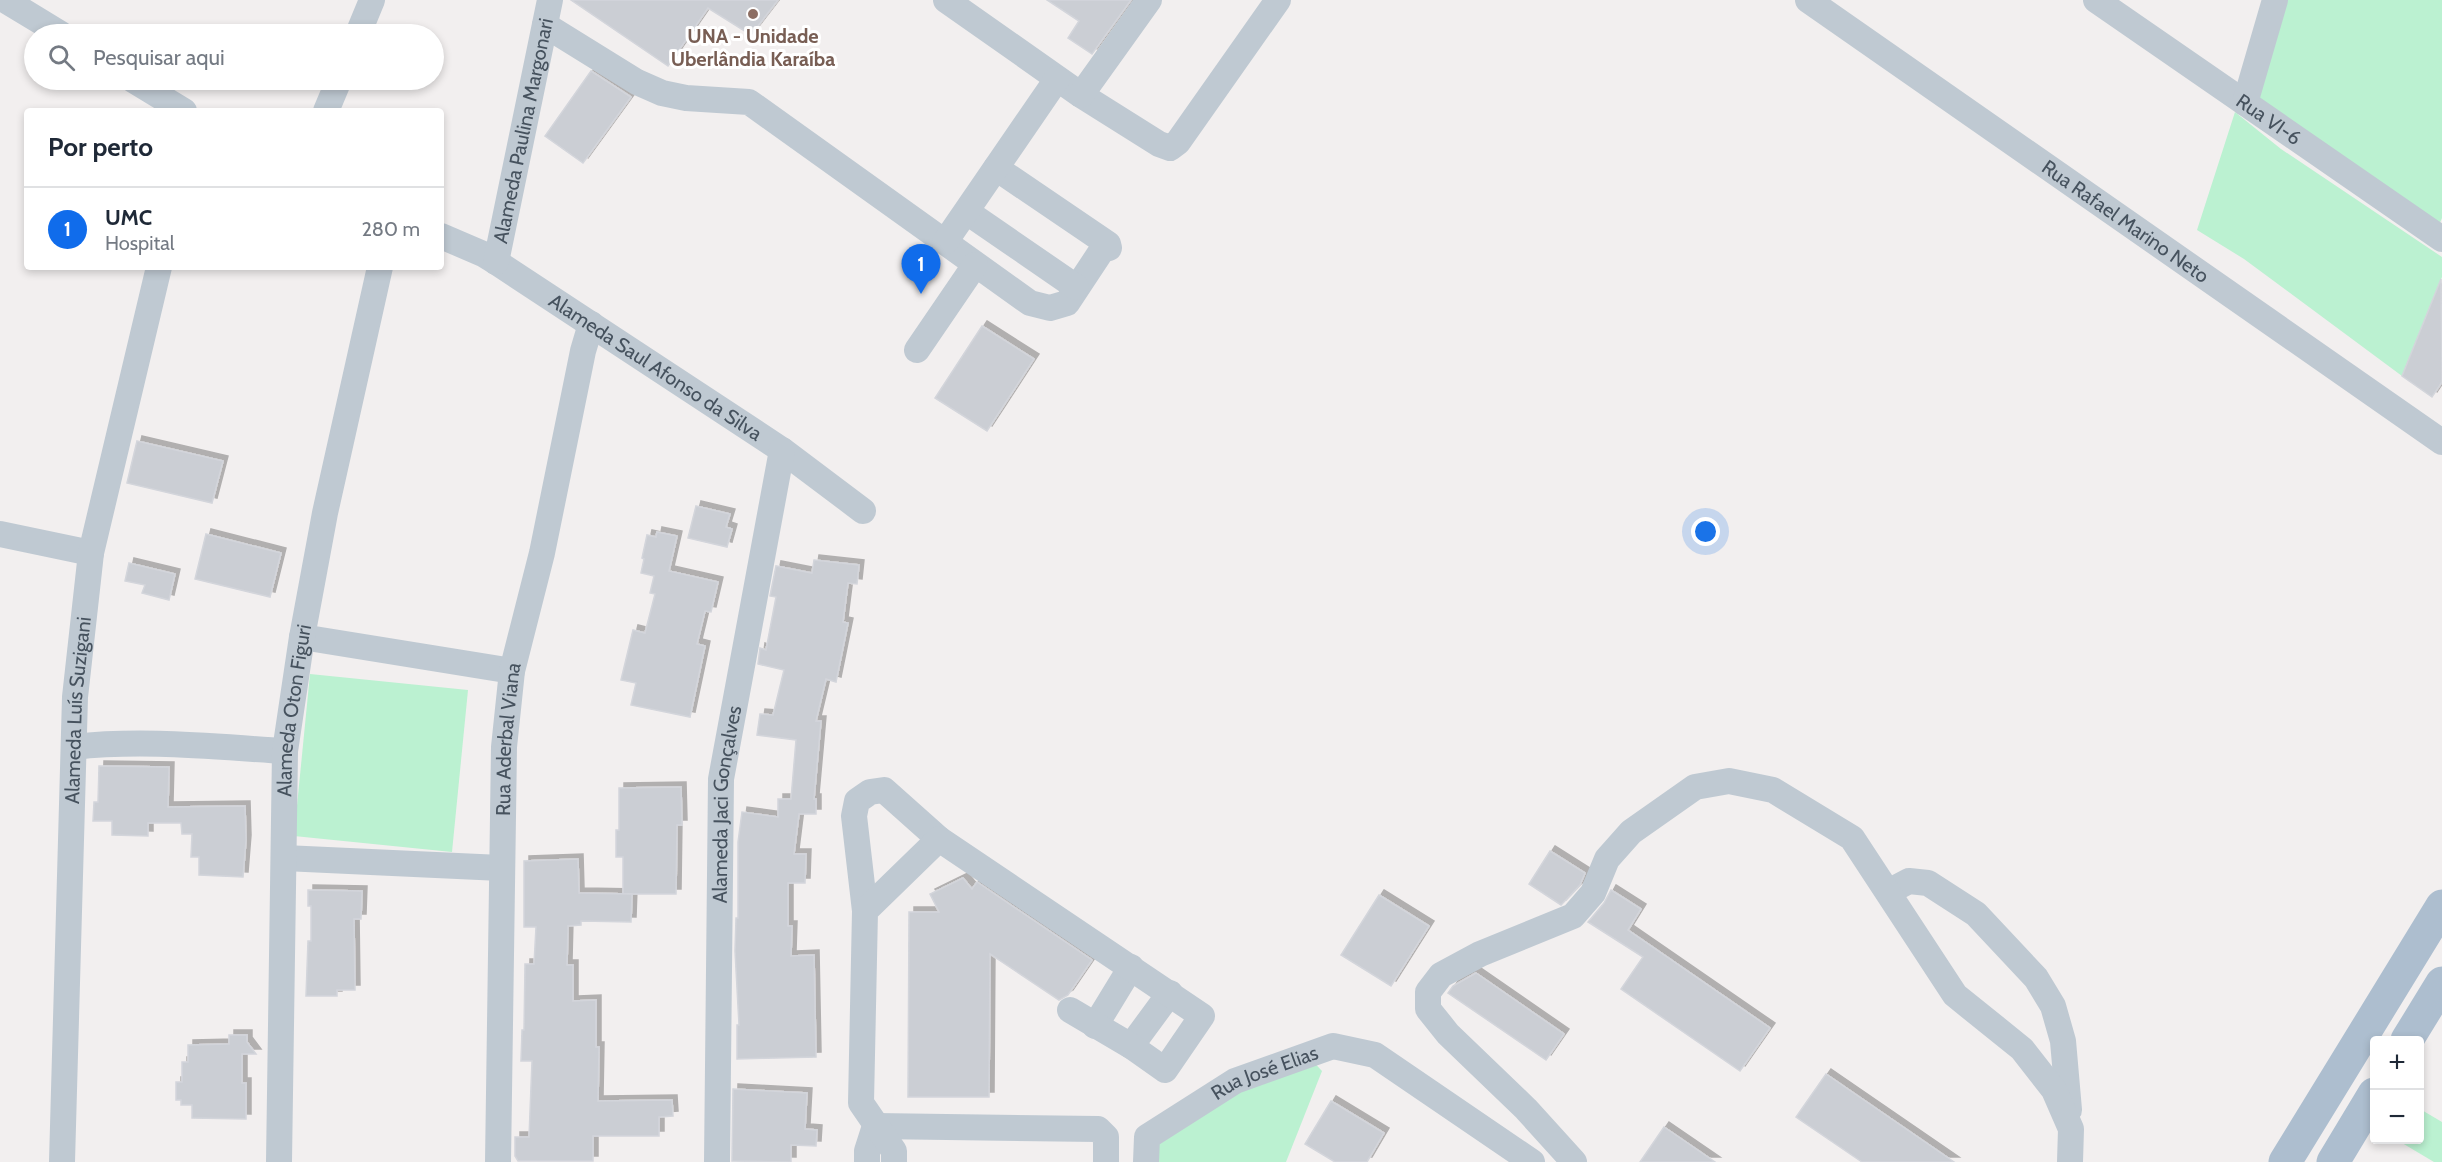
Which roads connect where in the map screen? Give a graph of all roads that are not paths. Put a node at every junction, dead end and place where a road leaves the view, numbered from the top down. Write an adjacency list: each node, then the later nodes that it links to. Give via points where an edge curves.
1 (5, 0): 10 (street)
2 (372, 0): 11 (street)
3 (946, 0): 12 (street)
4 (1149, 0): 15 (street)
5 (1278, 0): 15 (street, via 1170,148)
6 (1808, 0): 31 (street, Rua Rafael Marino Neto)
7 (2096, 0): 16 (street, Rua VI-6)
8 (2275, 0): 16 (street)
9 (548, 12): 23 (street, via 637,82 686,98 749,102); 24 (street, Alameda Paulina Margonari)
10 (45, 24)
11 (362, 24)
12 (1058, 79): 15 (street); 19 (street)
13 (149, 90): 17 (street)
14 (335, 90): 18 (street)
15 (1081, 95)
16 (2245, 103): 22 (street, Rua VI-6)
17 (179, 108)
18 (327, 108)
19 (996, 168): 20 (street); 28 (street, via 1107,244 1109,248 1102,250)
20 (967, 212): 23 (street); 28 (street)
21 (444, 237): 24 (street, Alameda Saul Afonso da Silva)
22 (2442, 240)
23 (945, 242): 25 (street)
24 (496, 262): 29 (street, Alameda Saul Afonso da Silva)
25 (975, 265): 28 (street, via 1030,303 1050,308 1067,303); 30 (street)
26 (158, 270): 35 (street, Alameda Luís Suzigani)
27 (379, 270): 36 (street, Alameda Oton Figuri, via 325,513)
28 (1076, 287)
29 (591, 324): 32 (street, Alameda Saul Afonso da Silva); 37 (street, Rua Aderbal Viana, via 542,554)
30 (917, 350)
31 (2442, 442)
32 (782, 450): 33 (street, Alameda Saul Afonso da Silva); 61 (street, Alameda Jaci Gonçalves, via 721,778)
33 (863, 511)
34 (0, 534): 35 (street)
35 (90, 554): 38 (street, Alameda Luís Suzigani, via 75,697)
36 (302, 637): 37 (street); 39 (street, Alameda Oton Figuri)
37 (512, 671): 42 (street, Rua Aderbal Viana, via 504,747)
38 (74, 747): 39 (street, via 183,744); 58 (street, Alameda Luís Suzigani)
39 (285, 751): 41 (street, Alameda Oton Figuri)
40 (939, 839): 45 (street); 45 (street, via 884,790 870,792 857,801 854,816); 46 (street)
41 (284, 858): 42 (street); 59 (street, Alameda Oton Figuri)
42 (501, 868): 60 (street, Rua Aderbal Viana)
43 (1888, 892): 55 (street, via 1955,995 2022,1048 2054,1090); 55 (street, via 1909,881 1928,883 1976,914 2036,978 2053,1006 2063,1041); 67 (street, via 1852,838 1773,790 1729,781 1695,786 1631,832 1607,859 1593,893 1573,916 1480,954 1442,975 1428,992 1428,1009)
44 (2442, 906): 69 (main road)
45 (865, 911): 54 (street, via 861,1103)
46 (1131, 967): 48 (street); 50 (street)
47 (2442, 983): 51 (main road)
48 (1170, 993): 52 (street); 52 (street, via 1202,1016 1165,1070)
49 (1070, 1010): 50 (street)
50 (1095, 1026): 52 (street)
51 (2410, 1036)
52 (1131, 1046)
53 (2370, 1101): 70 (main road)
54 (875, 1126): 56 (street, via 1098,1129); 62 (street); 63 (street, via 894,1150)
55 (2071, 1129): 68 (street)
56 (1106, 1137): 57 (street); 64 (street)
57 (1147, 1137): 65 (street); 66 (street, Rua José Elias, via 1235,1081 1333,1046 1375,1055)
58 (62, 1162)
59 (279, 1162)
60 (498, 1162)
61 (717, 1162)
62 (867, 1162)
63 (894, 1162)
64 (1106, 1162)
65 (1146, 1162)
66 (1532, 1162)
67 (1574, 1162)
68 (2070, 1162)
69 (2285, 1162)
70 (2333, 1162)

